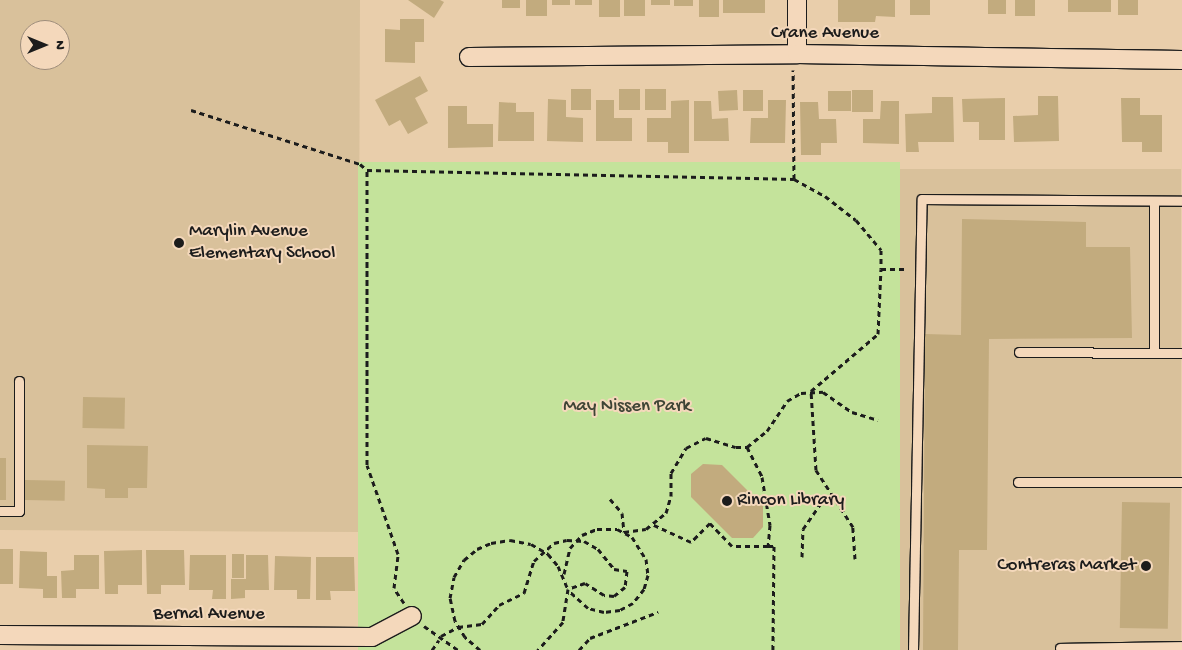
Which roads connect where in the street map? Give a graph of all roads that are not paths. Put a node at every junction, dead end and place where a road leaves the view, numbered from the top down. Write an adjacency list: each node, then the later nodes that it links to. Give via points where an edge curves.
1 (797, 0): 2 (street)
2 (794, 54): 3 (street, Crane Avenue); 4 (street, Crane Avenue)
3 (469, 57)
4 (1182, 60)
5 (1154, 200): 6 (lane); 8 (lane); 18 (lane, via 922,199)
6 (1182, 201)
7 (1019, 352): 8 (lane)
8 (1154, 353): 9 (lane)
9 (1182, 353)
10 (19, 381): 13 (lane, via 19,511)
11 (1018, 482): 12 (lane)
12 (1182, 482)
13 (0, 511)
14 (412, 616): 15 (street, Bernal Avenue, via 372,637)
15 (0, 635)
16 (1182, 646): 17 (lane)
17 (1060, 648)
18 (913, 650)

